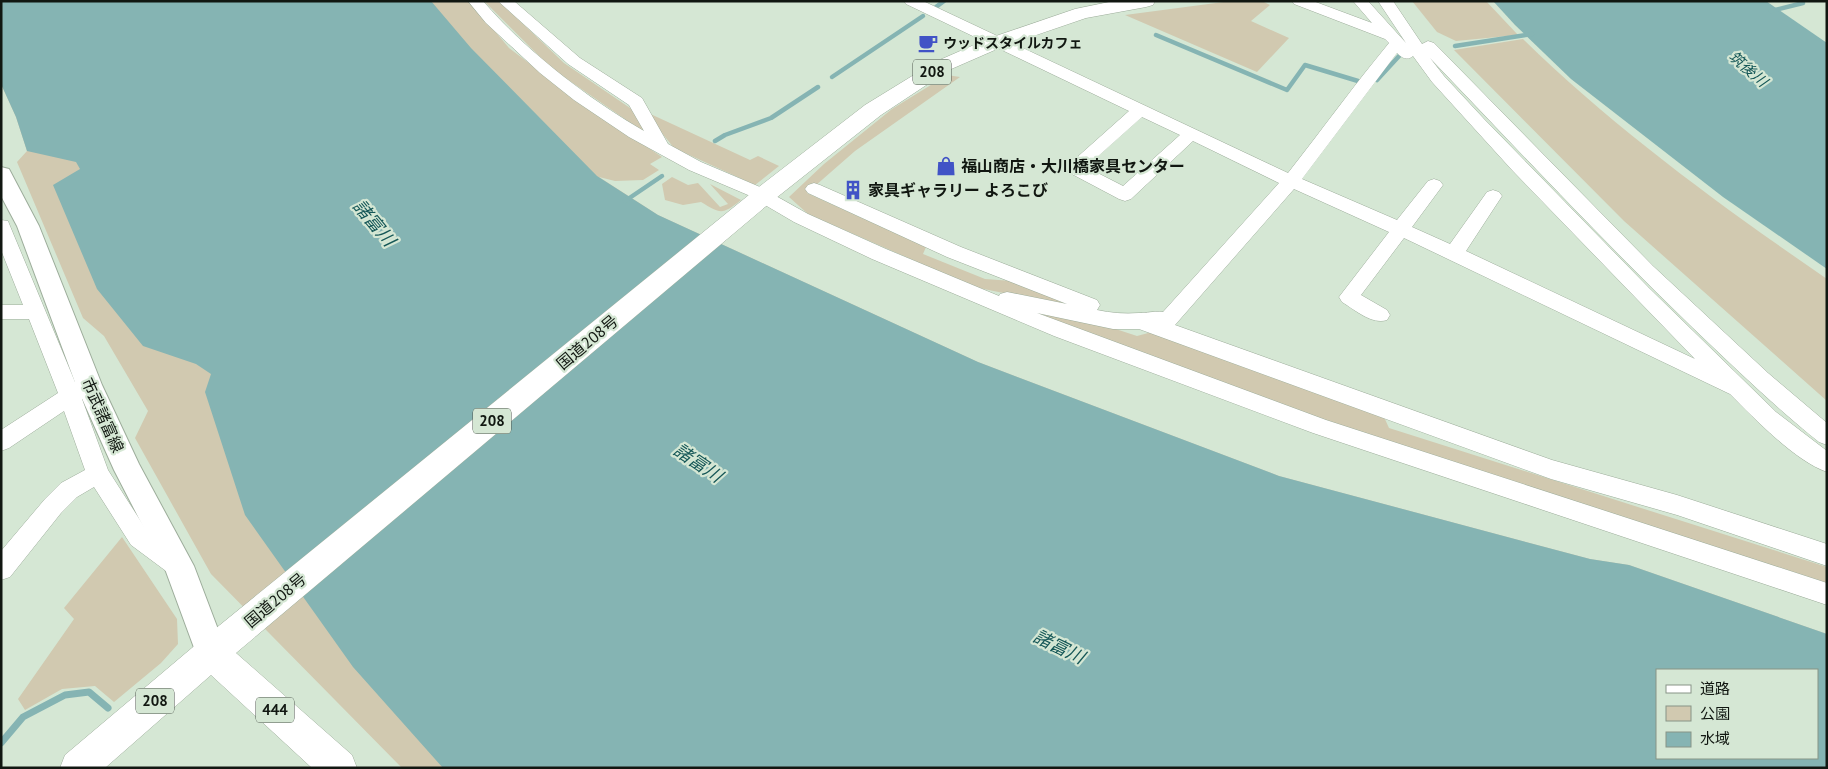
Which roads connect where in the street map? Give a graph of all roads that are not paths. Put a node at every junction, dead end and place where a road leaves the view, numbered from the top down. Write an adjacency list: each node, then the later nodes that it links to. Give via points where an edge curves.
1 (475, 1): 12 (street, via 511,40 553,75)
2 (505, 1): 12 (street, via 574,61 636,102)
3 (912, 1): 9 (street)
4 (1146, 1): 9 (highway, 国道208号 / 208, via 1082,13)
5 (1299, 1): 8 (street)
6 (1360, 1): 8 (street)
7 (1385, 1): 8 (street)
8 (1397, 35): 14 (street, via 1345,112); 27 (street); 29 (street, via 1415,33 1679,304 1794,410)
9 (997, 42): 10 (street); 18 (highway, 国道208号 / 208, via 942,66 872,110)
10 (1140, 110): 11 (street); 11 (street, via 1074,168 1125,195)
11 (1192, 134): 14 (street)
12 (662, 149): 18 (street)
13 (1, 174): 28 (main road, 市武諸富線, via 28,226)
14 (1291, 181): 20 (street); 26 (street, via 1168,320 1151,318)
15 (1434, 185): 20 (street)
16 (814, 189): 26 (street, via 954,252 1077,301)
17 (1492, 196): 21 (street)
18 (757, 202): 22 (street, via 801,218); 39 (highway, 国道208号 / 208)
19 (1, 226): 24 (street)
20 (1402, 229): 21 (street); 25 (street, via 1349,298)
21 (1454, 253): 27 (street)
22 (977, 296): 26 (street, via 998,297 1113,321); 38 (street, via 1312,424)
23 (1, 312): 24 (street)
24 (35, 312): 28 (street)
25 (1380, 315)
26 (1140, 321): 35 (street, via 1551,469 1677,505)
27 (1737, 388): 31 (street)
28 (80, 390): 30 (street); 34 (street); 36 (main road, 市武諸富線, via 128,470)
29 (1827, 436)
30 (1, 442)
31 (1805, 448): 32 (street); 33 (street)
32 (1827, 463)
33 (1827, 472)
34 (98, 474): 36 (street, via 139,538); 37 (street, via 69,490)
35 (1827, 556)
36 (179, 566): 39 (main road, 市武諸富線)
37 (1, 569)
38 (1827, 594)
39 (222, 644): 40 (highway, 国道208号 / 208); 41 (highway, 444)
40 (78, 768)
41 (339, 768)

